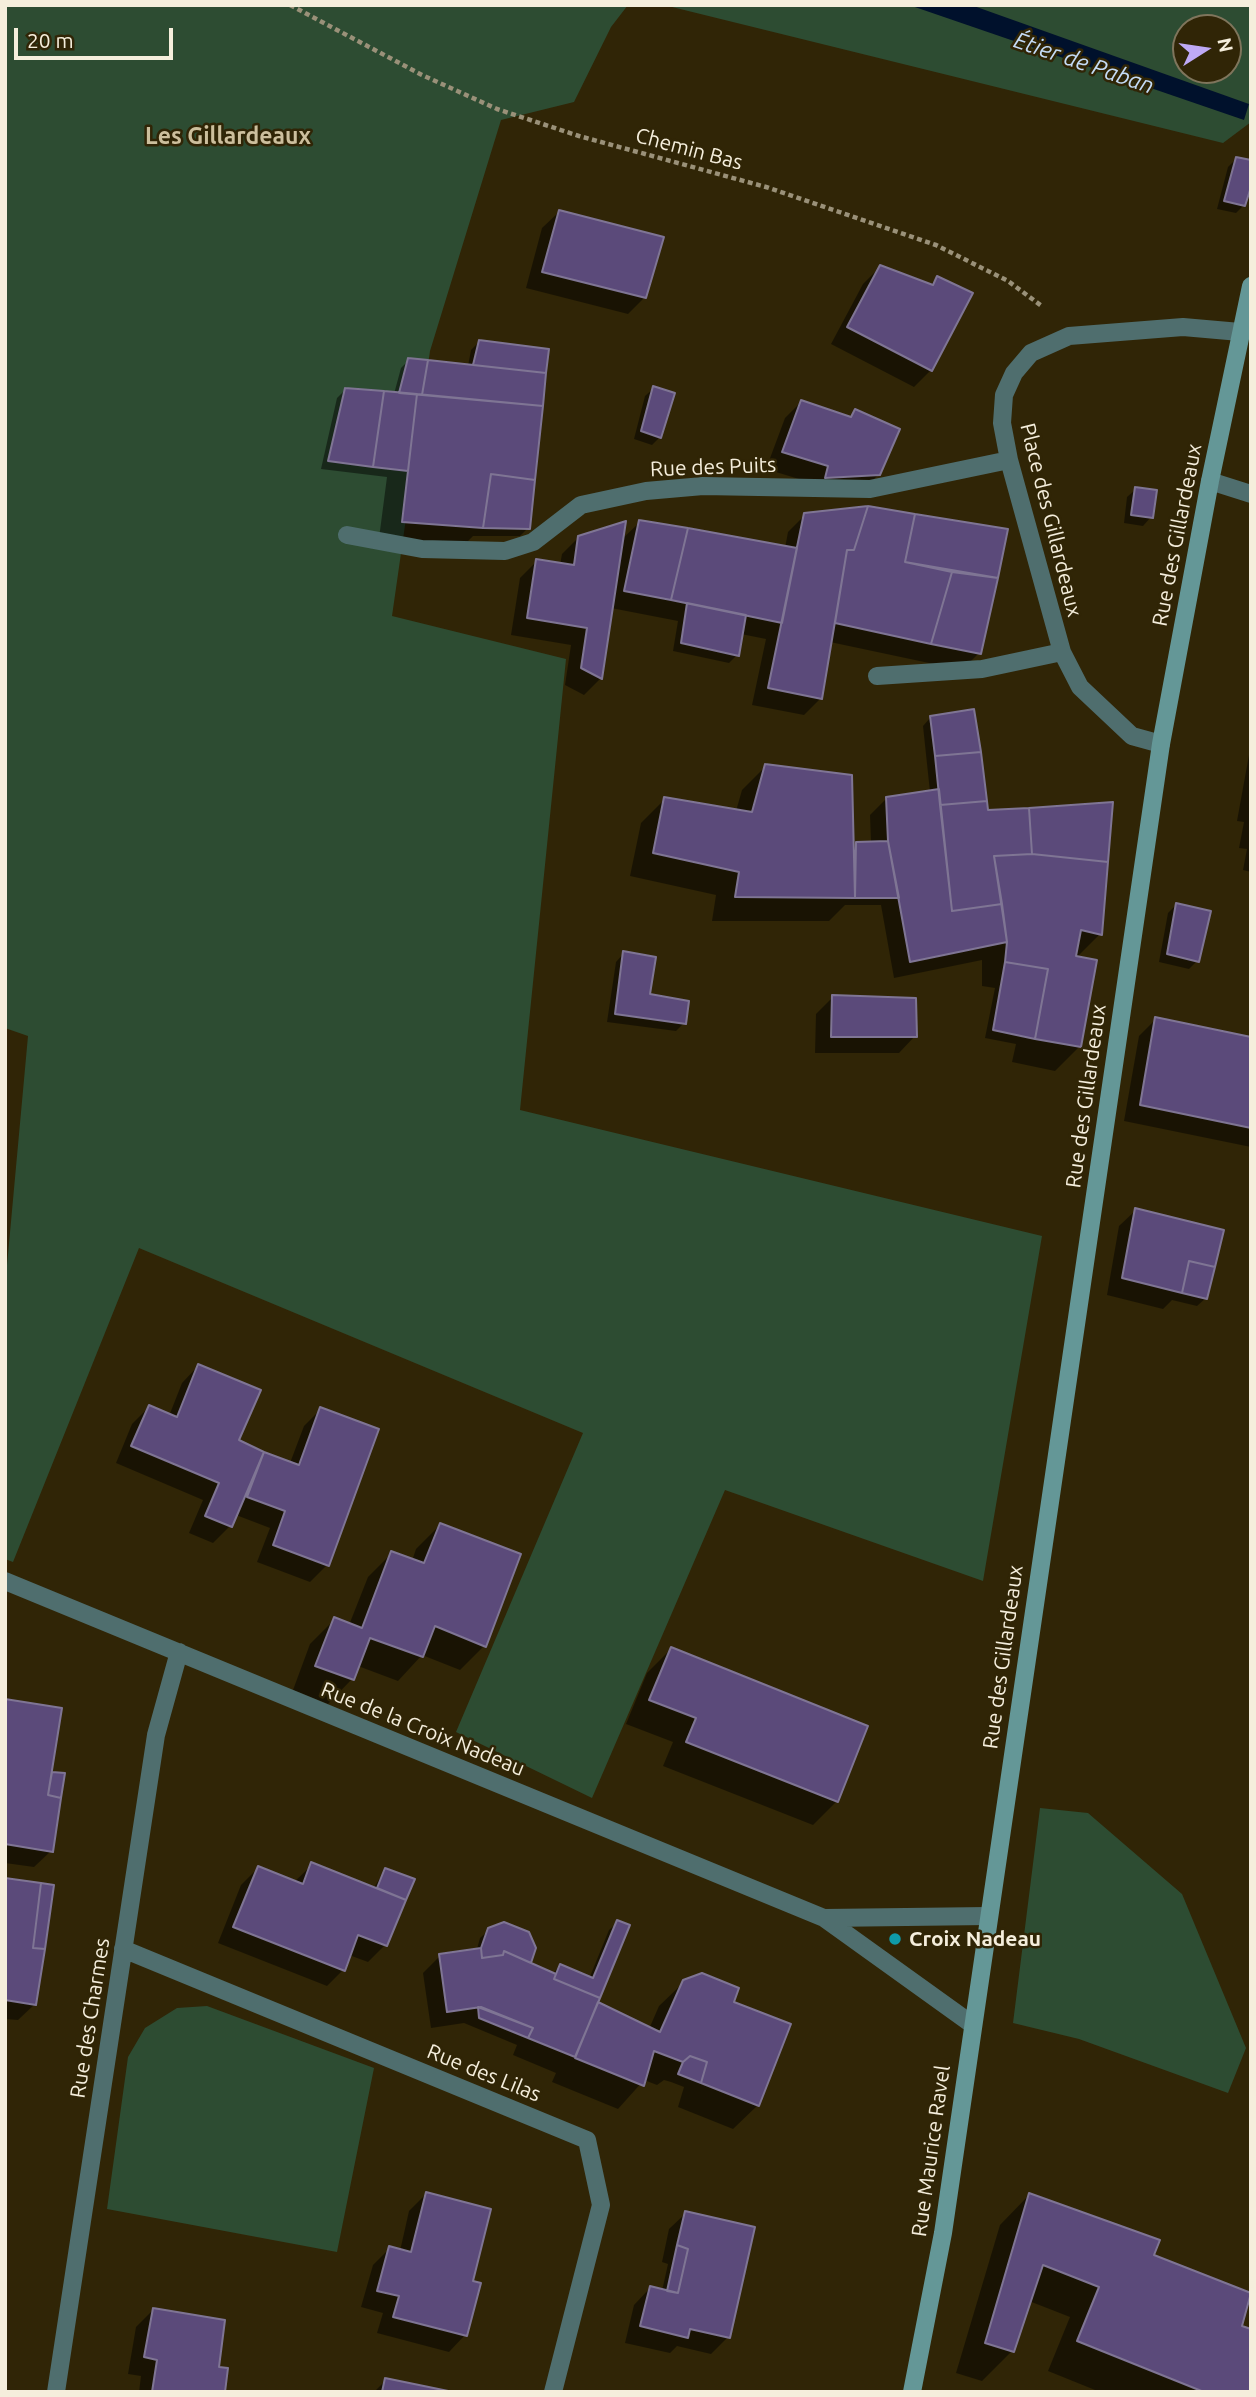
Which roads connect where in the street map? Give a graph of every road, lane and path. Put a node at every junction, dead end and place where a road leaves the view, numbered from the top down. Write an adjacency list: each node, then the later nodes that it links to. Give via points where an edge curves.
1 (290, 5): 4 (path, Chemin Bas, via 497,109 766,187 936,246 1008,281)
2 (1251, 286): 3 (street, Rue des Gillardeaux)
3 (1240, 332): 4 (street, Place des Gillardeaux, via 1183,327); 6 (street, Rue des Gillardeaux)
4 (1069, 336): 5 (street, Place des Gillardeaux, via 1031,353 1014,373 1004,395 1002,424)
5 (1009, 460): 8 (street, Rue des Puits, via 870,489 704,486 646,491 581,505 533,542 505,551 422,549); 9 (street, Place des Gillardeaux)
6 (1210, 481): 7 (street); 11 (street, Rue des Gillardeaux)
7 (1251, 494)
8 (347, 535)
9 (1062, 652): 10 (street, via 982,669); 11 (street, Place des Gillardeaux, via 1080,687 1132,736)
10 (877, 676)
11 (1161, 744): 14 (street, Rue des Gillardeaux)
12 (5, 1581): 13 (street, Rue de la Croix Nadeau)
13 (179, 1652): 15 (street, Rue de la Croix Nadeau); 16 (street, Rue des Charmes, via 156,1735)
14 (988, 1916): 15 (street); 17 (street, Rue Maurice Ravel)
15 (824, 1918): 17 (street)
16 (123, 1949): 18 (street, Rue des Charmes); 19 (street, Rue des Lilas, via 587,2140 601,2205)
17 (973, 2025): 20 (street, Rue Maurice Ravel, via 943,2232)
18 (56, 2392)
19 (553, 2392)
20 (912, 2392)

